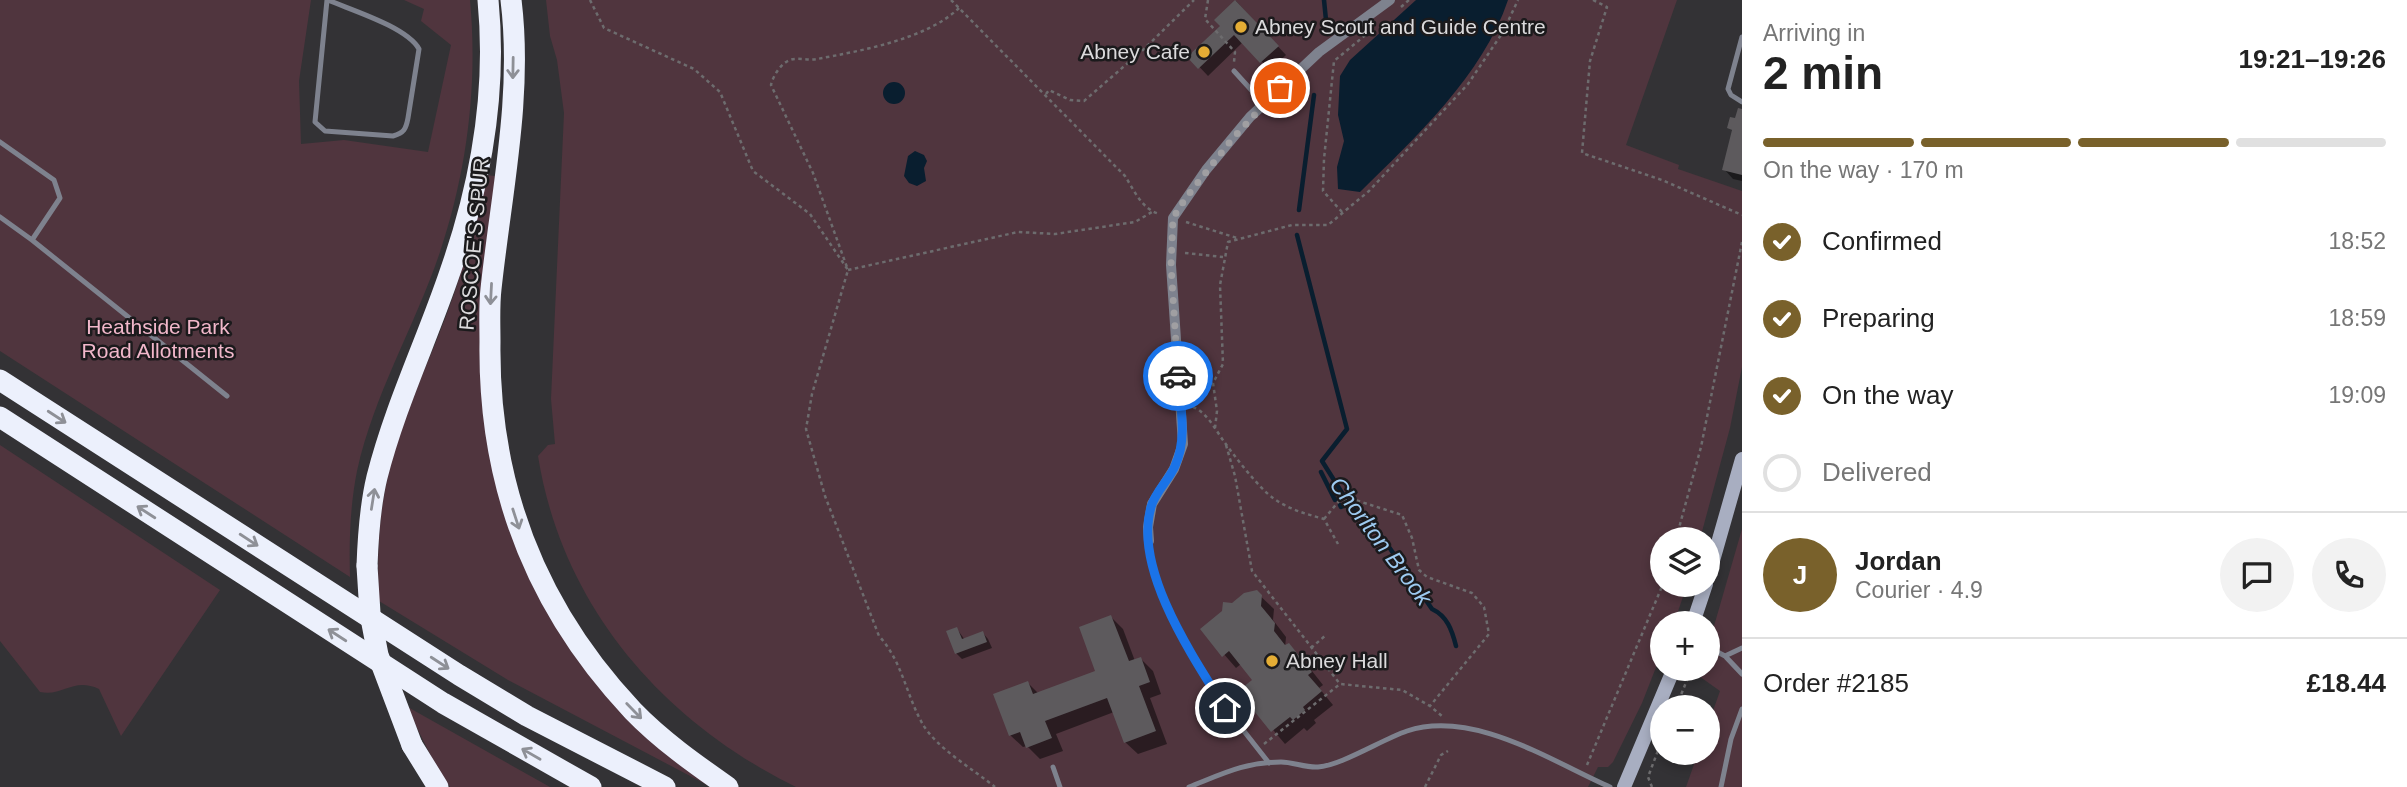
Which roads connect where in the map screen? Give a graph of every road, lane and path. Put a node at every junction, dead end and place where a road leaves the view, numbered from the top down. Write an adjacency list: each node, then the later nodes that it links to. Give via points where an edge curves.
1 (328, 0): 1 (lane, via 402,33 419,49 406,129 400,134 325,131 315,122)
2 (488, 0): 59 (highway, ROSCOE'S SPUR, one-way to 2, bridge, via 412,745 378,654 370,613 369,524 396,417 451,271 475,190 489,107)
3 (511, 0): 62 (highway, ROSCOE'S SPUR, one-way to 62, via 514,70 491,293 490,345 491,396 505,484 534,567 581,647 633,711)
4 (590, 0): 29 (path, via 604,28 694,69 720,92 753,171 810,214)
5 (951, 0): 11 (path)
6 (1194, 0): 15 (path, via 1084,101 1049,90)
7 (1208, 0): 14 (path, via 1205,19 1235,51)
8 (1390, 0): 17 (street, via 1319,52)
9 (1518, 0): 20 (path, via 1468,84 1369,191)
10 (1593, 0): 21 (path, via 1607,7 1590,61 1582,153 1662,180)
11 (959, 8): 15 (path); 29 (path, via 908,36 819,59 793,59 772,78 771,85 813,173)
12 (1742, 37): 16 (lane, via 1728,89)
13 (1334, 61): 20 (path, via 1323,191)
14 (1234, 71): 17 (lane)
15 (1045, 94): 19 (path, via 1125,176)
16 (1742, 102)
17 (1264, 104): 23 (street, via 1224,148)
18 (0, 142): 25 (lane, via 54,180 60,198)
19 (1152, 212): 23 (path); 29 (path, via 1135,222 1055,234 1018,232)
20 (1342, 212): 24 (path, via 1328,225 1292,225)
21 (1742, 215)
22 (0, 217): 25 (lane)
23 (1173, 218): 24 (path); 27 (street)
24 (1237, 238): 28 (path, via 1228,242)
25 (32, 240): 31 (lane)
26 (1742, 242): 39 (path, via 1701,447)
27 (1171, 251): 28 (path); 32 (street)
28 (1225, 257): 34 (path, via 1220,285 1223,364 1213,383)
29 (848, 270): 63 (path, via 812,394 806,429 814,463 879,636 891,649 921,721 931,736)
30 (0, 380): 61 (highway, one-way to 61, via 470,682)
31 (228, 396)
32 (1180, 402): 34 (path, via 1199,409); 40 (street, via 1183,444 1152,504)
33 (0, 417): 60 (highway, one-way to 33, via 443,703)
34 (1214, 428): 35 (path)
35 (1226, 445): 38 (path, via 1271,497 1298,512); 45 (path, via 1252,572)
36 (1742, 458): 37 (main road)
37 (1740, 482): 41 (main road)
38 (1324, 519): 42 (path); 51 (path, via 1339,501 1349,498 1402,515 1419,570 1427,578 1472,593 1484,607 1489,634 1430,706 1402,690)
39 (1679, 527)
40 (1149, 541): 53 (lane, via 1155,580 1176,626 1225,708)
41 (1720, 542)
42 (1338, 544)
43 (1658, 597): 58 (path)
44 (1326, 635): 45 (path)
45 (1311, 648): 51 (path)
46 (1742, 648): 48 (lane)
47 (1720, 653): 48 (lane)
48 (1725, 656): 49 (lane)
49 (1742, 674)
50 (1669, 681): 68 (main road)
51 (1340, 684): 53 (path)
52 (1742, 709): 70 (lane)
53 (1259, 749): 55 (lane)
54 (1448, 751): 66 (path, via 1441,755)
55 (1269, 763): 58 (lane, via 1319,767 1411,730 1455,726 1485,732); 65 (lane, via 1245,765)
56 (1652, 765): 69 (path, via 1647,777)
57 (1052, 767): 64 (lane)
58 (1583, 774): 67 (lane)
59 (438, 787)
60 (590, 787)
61 (665, 787)
62 (727, 787)
63 (995, 787)
64 (1060, 787)
65 (1189, 787)
66 (1425, 787)
67 (1609, 787)
68 (1624, 787)
69 (1653, 787)
70 (1721, 787)

